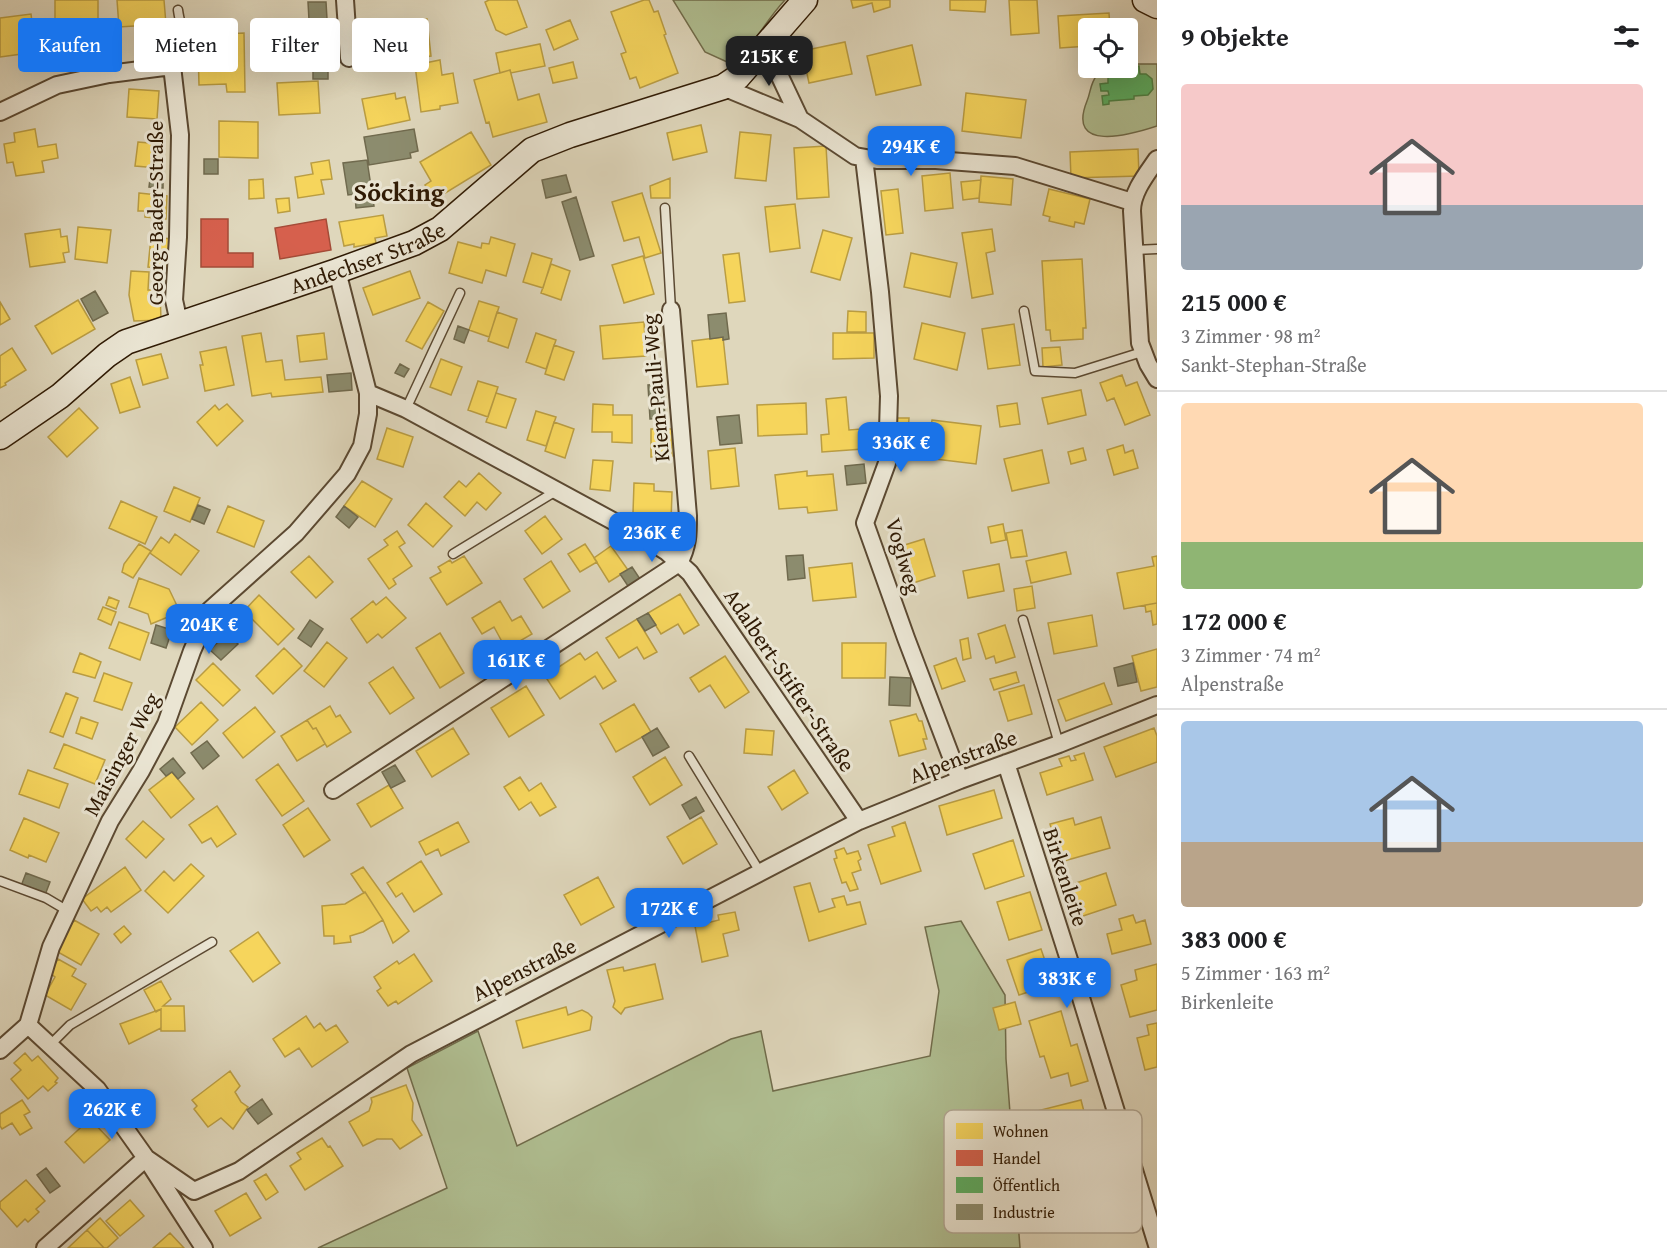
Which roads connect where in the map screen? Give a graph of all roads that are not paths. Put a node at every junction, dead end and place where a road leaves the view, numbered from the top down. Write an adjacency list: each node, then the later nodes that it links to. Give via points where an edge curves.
1 (345, 0): 8 (street)
2 (805, 0): 7 (street, Andechser Straße)
3 (1145, 0): 4 (street)
4 (1157, 6)
5 (178, 9): 6 (lane)
6 (180, 18)
7 (766, 47): 11 (street, Andechser Straße); 13 (street)
8 (349, 58)
9 (134, 71): 12 (street, via 57,85)
10 (173, 72): 24 (street, Georg-Bader-Straße, via 180,135 174,300)
11 (723, 87): 13 (street); 20 (street, Andechser Straße, via 532,150 440,229 414,243)
12 (0, 112)
13 (800, 119): 14 (street, via 847,152)
14 (864, 158): 16 (street, via 1015,166); 38 (street, Voglweg, via 889,396 886,463 865,523)
15 (1157, 159): 16 (street)
16 (1132, 202): 19 (street)
17 (665, 208): 22 (lane, Kiem-Pauli-Weg)
18 (1157, 249): 19 (lane)
19 (1133, 250): 25 (street)
20 (337, 271): 24 (street, Andechser Straße); 27 (street, Maisinger Weg)
21 (460, 293): 28 (lane)
22 (671, 310): 32 (street, Kiem-Pauli-Weg, via 688,516 688,537)
23 (1024, 311): 25 (lane, via 1035,371 1075,373)
24 (179, 323): 29 (street, Andechser Straße, via 126,342 60,396)
25 (1143, 352): 26 (street)
26 (1157, 379)
27 (368, 393): 28 (street, Adalbert-Stifter-Straße); 43 (street, Maisinger Weg, via 364,439 347,474 296,533 210,610 166,724 110,821)
28 (406, 409): 30 (street, Adalbert-Stifter-Straße)
29 (0, 436)
30 (556, 491): 31 (lane); 32 (street, Adalbert-Stifter-Straße, via 648,540)
31 (453, 554)
32 (679, 563): 39 (street); 40 (street, Adalbert-Stifter-Straße, via 690,573)
33 (1023, 620): 35 (lane)
34 (1157, 705): 35 (street, Alpenstraße)
35 (1059, 744): 37 (street, Alpenstraße)
36 (689, 756): 41 (lane)
37 (1006, 763): 38 (street, Alpenstraße); 48 (street, Birkenleite)
38 (960, 780): 40 (street, Alpenstraße)
39 (333, 790)
40 (859, 821): 41 (street, Alpenstraße)
41 (760, 872): 49 (street, Alpenstraße, via 411,1054 239,1171 194,1191)
42 (0, 880): 43 (lane)
43 (68, 911): 45 (street, Maisinger Weg, via 51,947)
44 (212, 942): 46 (lane, via 70,1025)
45 (28, 1025): 46 (street); 47 (street)
46 (50, 1045): 49 (street, via 97,1089)
47 (0, 1050)
48 (1116, 1110)
49 (146, 1158): 52 (street); 53 (street)
50 (1142, 1196): 51 (street, Birkenleite)
51 (1157, 1245)
52 (45, 1248)
53 (204, 1248)

